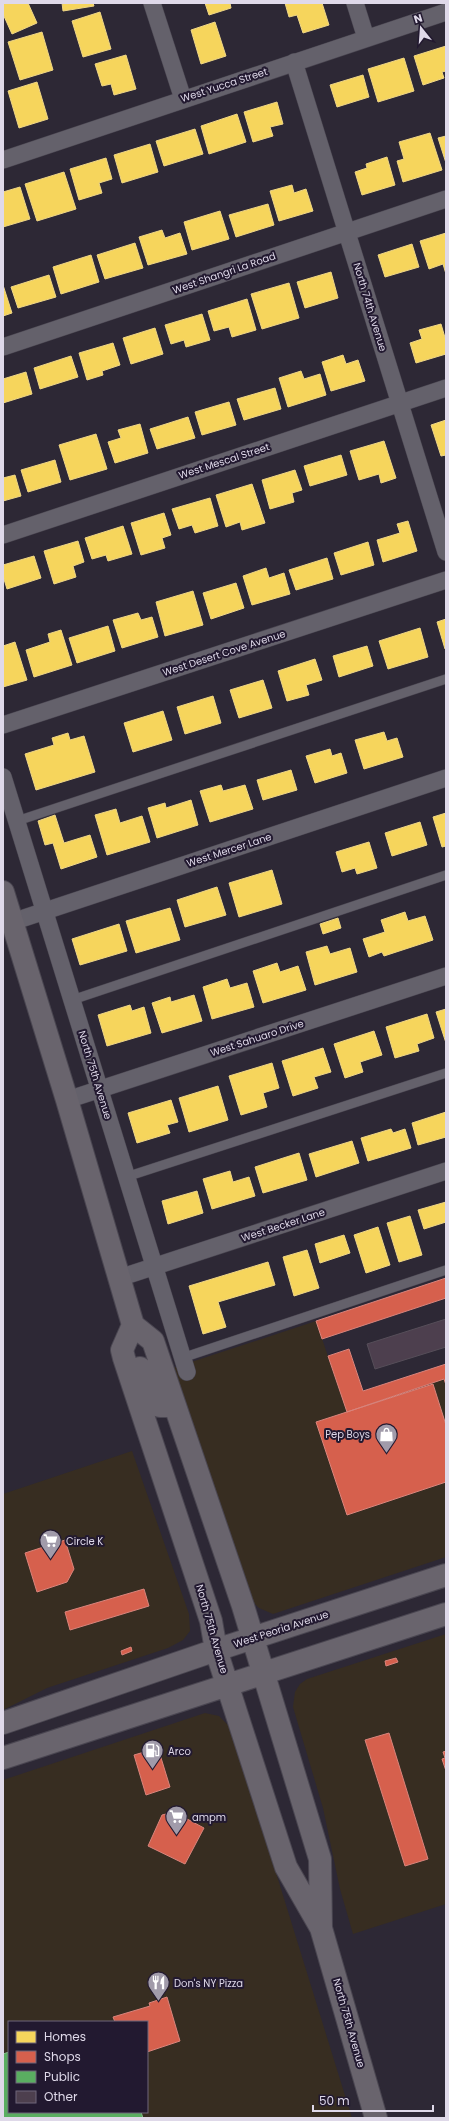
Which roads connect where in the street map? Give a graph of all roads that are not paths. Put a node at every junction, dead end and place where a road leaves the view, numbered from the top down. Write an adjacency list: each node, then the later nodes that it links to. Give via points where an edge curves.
1 (152, 3): 6 (street)
2 (355, 3): 4 (street)
3 (446, 12): 4 (street, West Yucca Street)
4 (366, 38): 5 (street, West Yucca Street)
5 (294, 62): 6 (street, West Yucca Street); 9 (street, North 74th Avenue)
6 (183, 98): 7 (street, West Yucca Street)
7 (3, 160)
8 (446, 199): 9 (street, West Shangri La Road)
9 (347, 232): 10 (street, West Shangri La Road); 12 (street, North 74th Avenue)
10 (3, 348)
11 (446, 388): 12 (street, West Mescal Street)
12 (399, 403): 13 (street, West Mescal Street); 14 (street, North 74th Avenue)
13 (3, 535)
14 (446, 552)
15 (446, 580): 17 (street, West Desert Cove Avenue)
16 (446, 679): 20 (lane)
17 (3, 726)
18 (3, 777): 20 (street, North 75th Avenue)
19 (446, 778): 23 (street, West Mercer Lane)
20 (16, 821): 23 (street, North 75th Avenue)
21 (446, 875): 26 (lane)
22 (3, 892): 24 (main road)
23 (44, 911): 24 (street, West Mercer Lane); 26 (street, North 75th Avenue)
24 (12, 922): 29 (main road)
25 (446, 976): 28 (street, West Sahuaro Drive)
26 (72, 1000): 28 (street, North 75th Avenue)
27 (446, 1073): 31 (lane)
28 (100, 1090): 29 (street, West Sahuaro Drive); 31 (street, North 75th Avenue)
29 (67, 1100): 34 (main road)
30 (446, 1171): 32 (street, West Becker Lane)
31 (126, 1177): 32 (street, North 75th Avenue)
32 (154, 1266): 34 (street, West Becker Lane); 37 (street, North 75th Avenue)
33 (446, 1270): 37 (lane)
34 (119, 1278): 35 (main road)
35 (133, 1325): 36 (main road, North 75th Avenue, via 122,1350); 38 (main road, North 75th Avenue, via 153,1341)
36 (124, 1358): 38 (main road, via 139,1365 155,1401 160,1406); 42 (main road, North 75th Avenue, via 211,1621)
37 (184, 1365)
38 (174, 1406): 41 (main road, North 75th Avenue)
39 (446, 1575): 41 (main road, West Peoria Avenue)
40 (446, 1614): 43 (main road)
41 (253, 1638): 42 (main road, West Peoria Avenue); 43 (main road, North 75th Avenue)
42 (216, 1650): 44 (main road, North 75th Avenue); 45 (main road, West Peoria Avenue)
43 (264, 1674): 44 (main road); 47 (main road, North 75th Avenue, via 320,1859)
44 (229, 1686): 46 (main road); 47 (main road, North 75th Avenue, via 286,1867)
45 (3, 1723)
46 (3, 1758)
47 (321, 1928): 48 (main road, North 75th Avenue)
48 (376, 2118)

